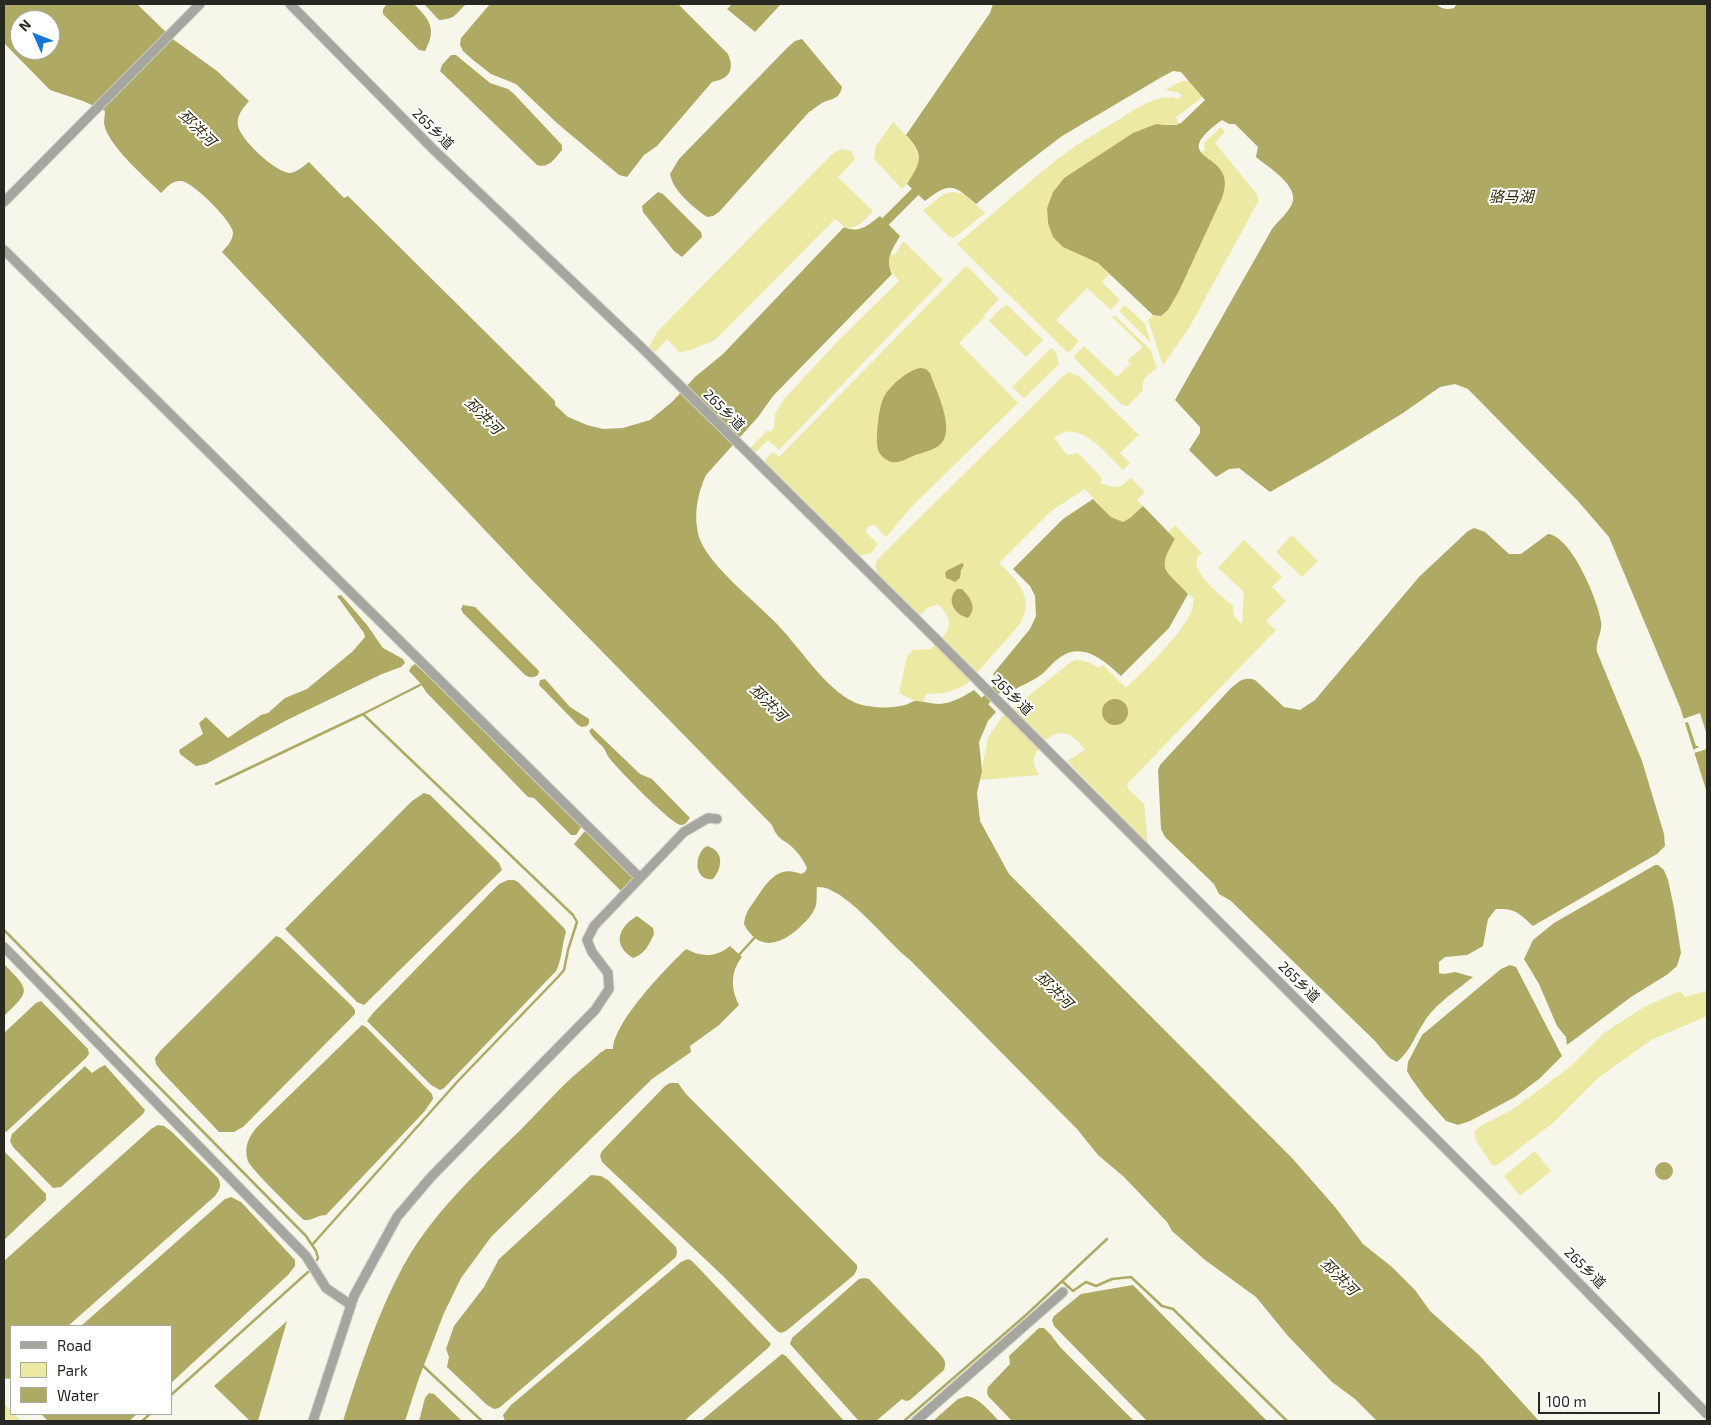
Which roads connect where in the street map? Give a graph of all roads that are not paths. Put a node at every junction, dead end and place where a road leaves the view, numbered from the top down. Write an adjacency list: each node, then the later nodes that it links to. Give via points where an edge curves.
1 (200, 4): 3 (street)
2 (290, 4): 10 (street, 265乡道, via 434,150 653,359 1064,766)
3 (4, 202)
4 (4, 250): 6 (street)
5 (717, 819): 6 (street, via 708,818 684,832)
6 (640, 878): 9 (street, via 594,926 587,940 608,973 609,989 595,1010 431,1177 398,1217)
7 (4, 947): 9 (street, via 306,1256 326,1288)
8 (1063, 1292): 12 (street)
9 (351, 1306): 11 (street)
10 (1707, 1414)
11 (313, 1421)
12 (916, 1421)

